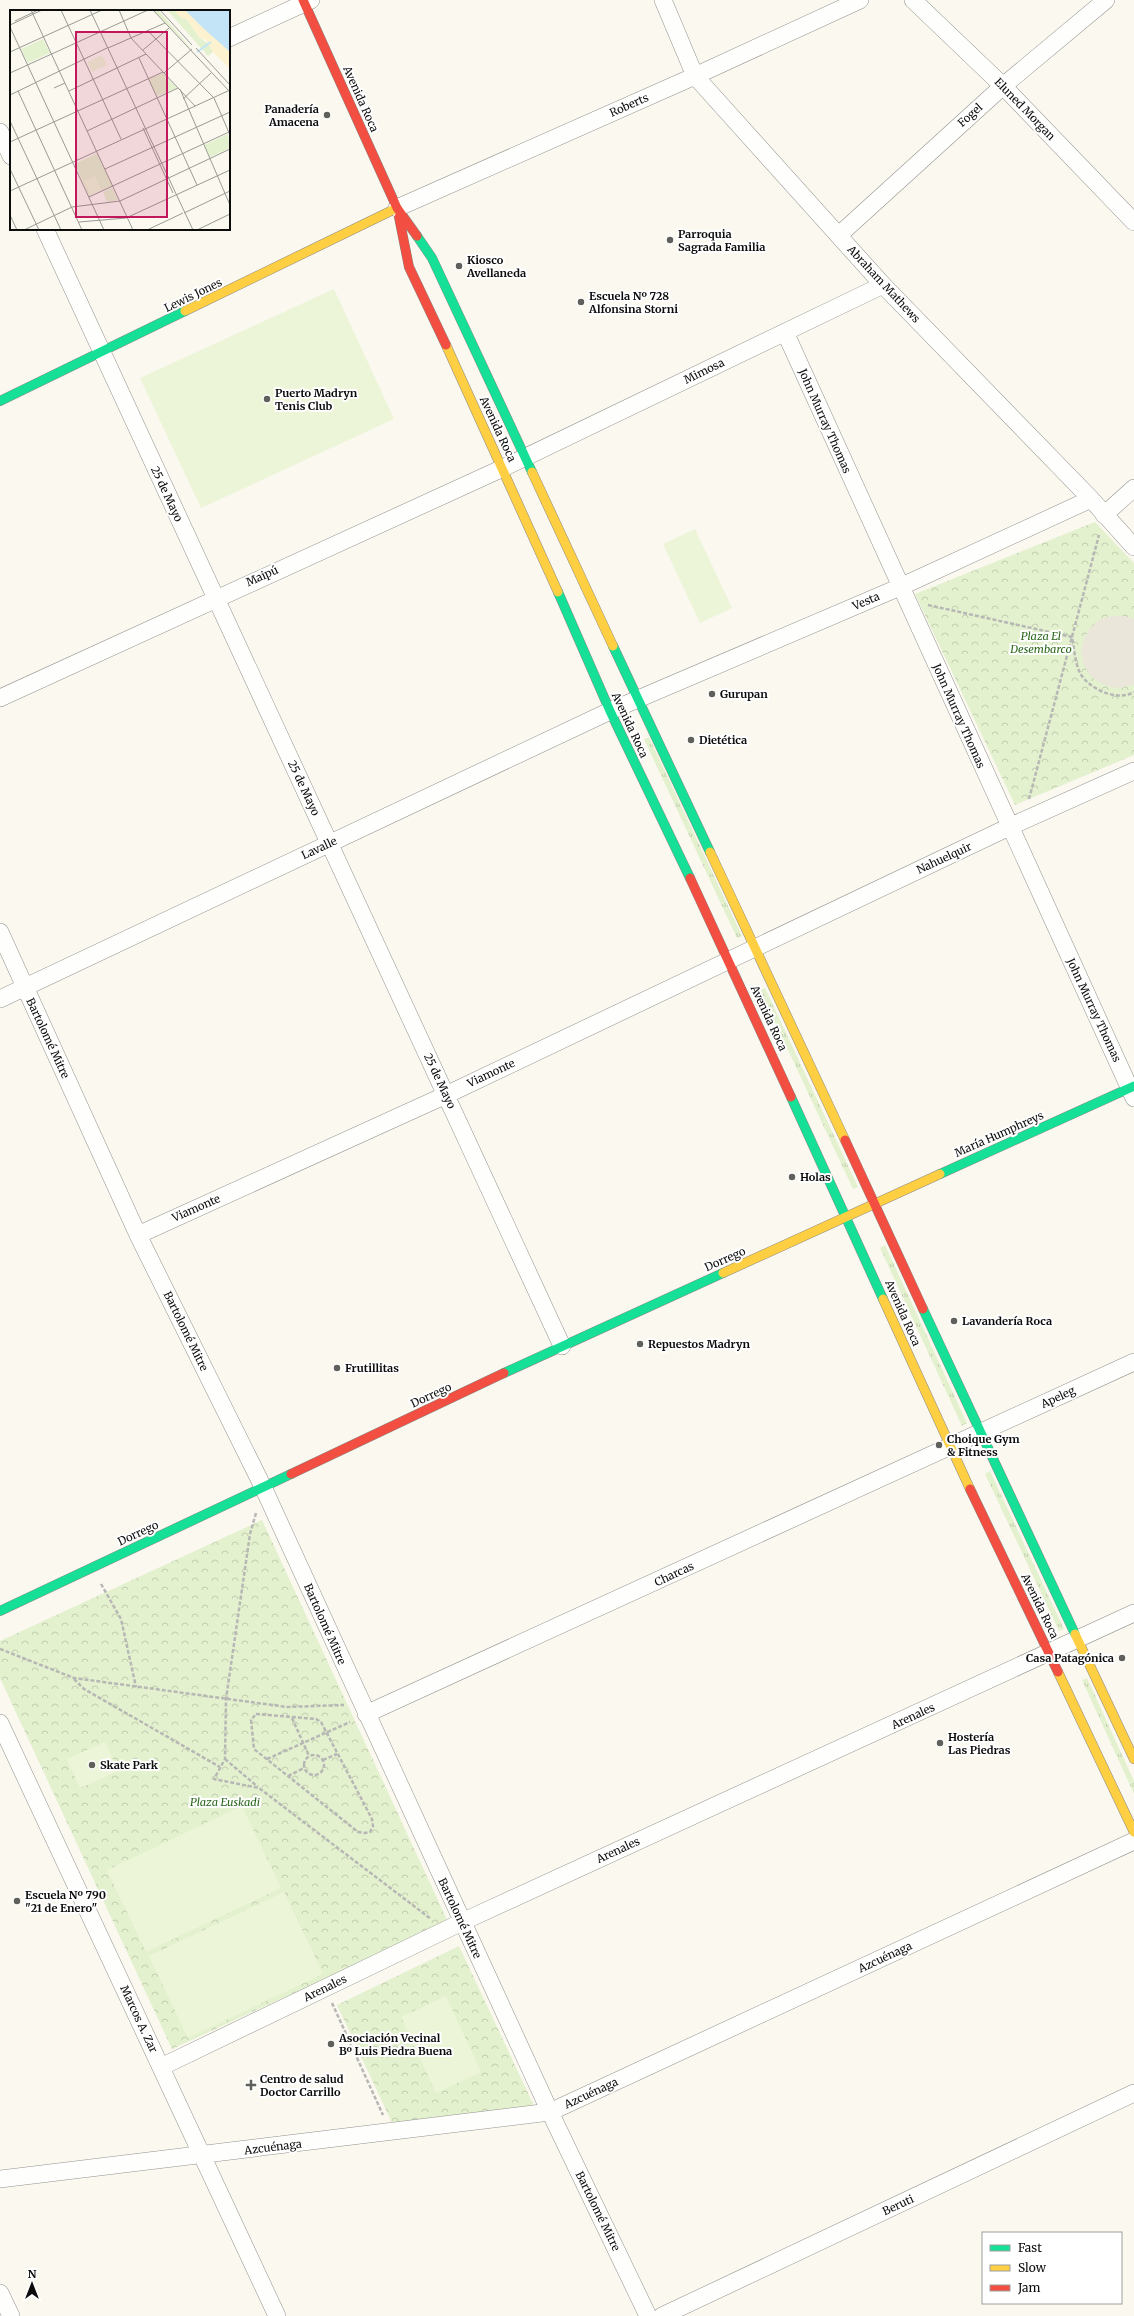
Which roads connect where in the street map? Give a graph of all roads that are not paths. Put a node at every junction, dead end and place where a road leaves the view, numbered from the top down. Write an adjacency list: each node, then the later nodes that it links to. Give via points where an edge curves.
1 (663, 0): 7 (street, Abraham Mathews)
2 (860, 0): 7 (street, Roberts)
3 (913, 0): 8 (street, Eluned Morgan)
4 (1106, 0): 8 (street, Fogel)
5 (307, 1): 6 (street); 11 (main road, Avenida Roca)
6 (230, 38)
7 (695, 76): 11 (street, Roberts); 14 (street, Abraham Mathews)
8 (1003, 86): 12 (street, Eluned Morgan); 14 (street, Fogel)
9 (4, 138): 10 (street)
10 (10, 153)
11 (397, 208): 17 (main road, Lewis Jones); 19 (main road, Avenida Roca, via 432,258); 20 (main road, Avenida Roca, via 409,267)
12 (1134, 222)
13 (45, 230): 17 (street, 25 de Mayo)
14 (839, 235): 15 (street, Abraham Mathews)
15 (883, 285): 16 (street, Mimosa); 22 (street, Abraham Mathews)
16 (785, 332): 19 (street, Mimosa); 25 (street, John Murray Thomas)
17 (102, 353): 18 (main road, Lewis Jones); 26 (street, 25 de Mayo)
18 (0, 401)
19 (525, 457): 20 (street, Maipú); 28 (main road, Avenida Roca)
20 (503, 468): 26 (street, Maipú); 29 (main road, Avenida Roca)
21 (1134, 488): 23 (street)
22 (1091, 499): 23 (street, Abraham Mathews); 25 (street, Vesta)
23 (1104, 515): 24 (street, Abraham Mathews)
24 (1134, 547)
25 (904, 593): 28 (street, Vesta); 31 (street, John Murray Thomas)
26 (215, 598): 27 (street, Maipú); 32 (street, 25 de Mayo)
27 (0, 698)
28 (638, 700): 29 (street, Lavalle); 34 (main road, Avenida Roca)
29 (610, 711): 32 (street, Lavalle); 35 (main road, Avenida Roca)
30 (1134, 771): 31 (street, Nahuelquir)
31 (1016, 824): 34 (street, Nahuelquir); 38 (street, John Murray Thomas)
32 (329, 843): 36 (street, Lavalle); 39 (street, 25 de Mayo)
33 (0, 932): 36 (street, Bartolomé Mitre)
34 (755, 948): 35 (street, Viamonte); 40 (main road, Avenida Roca)
35 (729, 960): 39 (street, Viamonte); 41 (main road, Avenida Roca)
36 (24, 988): 37 (street, Lavalle); 42 (street, Bartolomé Mitre)
37 (0, 999)
38 (1132, 1091): 40 (main road, María Humphreys)
39 (446, 1095): 42 (street, Viamonte); 43 (street, 25 de Mayo)
40 (875, 1204): 41 (main road, Dorrego); 45 (main road, Avenida Roca)
41 (847, 1217): 43 (main road, Dorrego); 46 (main road, Avenida Roca)
42 (138, 1235): 47 (street, Bartolomé Mitre)
43 (562, 1346): 47 (main road, Dorrego)
44 (1134, 1362): 45 (street, Apeleg)
45 (981, 1432): 46 (street, Charcas); 50 (main road, Avenida Roca)
46 (950, 1447): 51 (main road, Avenida Roca); 52 (street, Charcas)
47 (263, 1487): 48 (main road, Dorrego); 52 (street, Bartolomé Mitre)
48 (0, 1611)
49 (1134, 1614): 50 (street, Arenales)
50 (1078, 1639): 51 (street, Arenales); 54 (main road, Avenida Roca)
51 (1049, 1654): 55 (main road, Avenida Roca); 57 (street, Arenales)
52 (364, 1709): 57 (street, Bartolomé Mitre)
53 (0, 1722): 58 (street, Marcos A. Zar)
54 (1134, 1759)
55 (1134, 1832)
56 (1134, 1841): 60 (street, Azcuénaga)
57 (462, 1922): 58 (street, Arenales); 60 (street, Bartolomé Mitre)
58 (161, 2067): 61 (street, Marcos A. Zar)
59 (1134, 2093): 67 (street, Beruti)
60 (550, 2112): 61 (street, Azcuénaga); 66 (street, Bartolomé Mitre)
61 (203, 2156): 62 (street, Azcuénaga); 65 (street, Marcos A. Zar)
62 (0, 2179)
63 (0, 2293): 64 (street)
64 (11, 2316)
65 (277, 2316)
66 (648, 2316)
67 (662, 2316)

